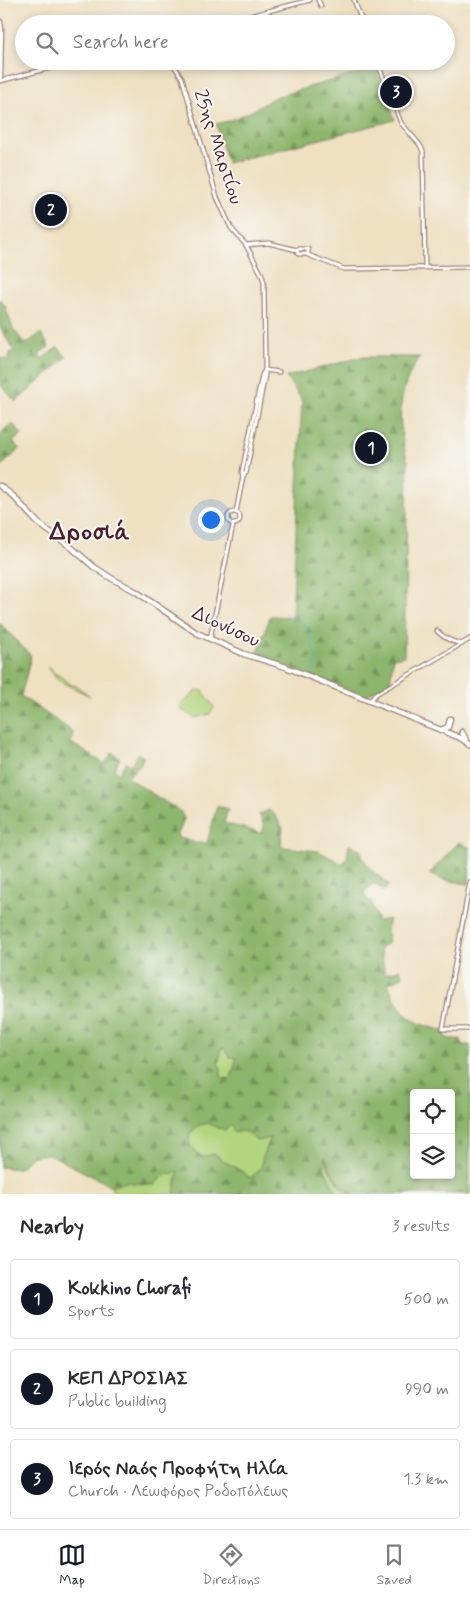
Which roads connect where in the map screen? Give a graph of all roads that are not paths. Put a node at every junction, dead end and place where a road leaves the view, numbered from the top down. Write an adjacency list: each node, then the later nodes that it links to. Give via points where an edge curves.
1 (310, 0): 5 (street)
2 (318, 0): 4 (street)
3 (354, 0): 6 (street)
4 (321, 6)
5 (253, 15)
6 (360, 15)
7 (0, 22): 8 (main road)
8 (0, 31): 12 (main road)
9 (42, 70): 12 (street)
10 (176, 70): 13 (street, 25ης Μαρτίου, via 182,78 216,195 231,228)
11 (380, 70): 14 (street, via 401,123 423,151)
12 (0, 79)
13 (246, 245): 14 (street, via 269,243 297,250 298,254 308,254 344,269); 16 (street, 25ης Μαρτίου, via 264,283)
14 (425, 267): 15 (street)
15 (470, 267)
16 (265, 370): 17 (street); 19 (street)
17 (279, 372)
18 (0, 486): 22 (main road, Διονύσου, via 31,518 104,574)
19 (236, 512): 20 (street, via 241,518); 20 (street, via 230,513 228,518)
20 (233, 525): 22 (street)
21 (437, 631): 24 (street, via 452,642)
22 (210, 639): 25 (main road, Διονύσου)
23 (470, 639): 24 (street)
24 (462, 644): 25 (street, via 376,694)
25 (370, 701): 27 (main road, Διονύσου)
26 (450, 720): 27 (main road, via 448,727)
27 (441, 730): 29 (main road, Διονύσου)
28 (462, 732): 29 (main road)
29 (468, 742)
30 (470, 882): 31 (street, via 443,1029)
31 (470, 1028)

